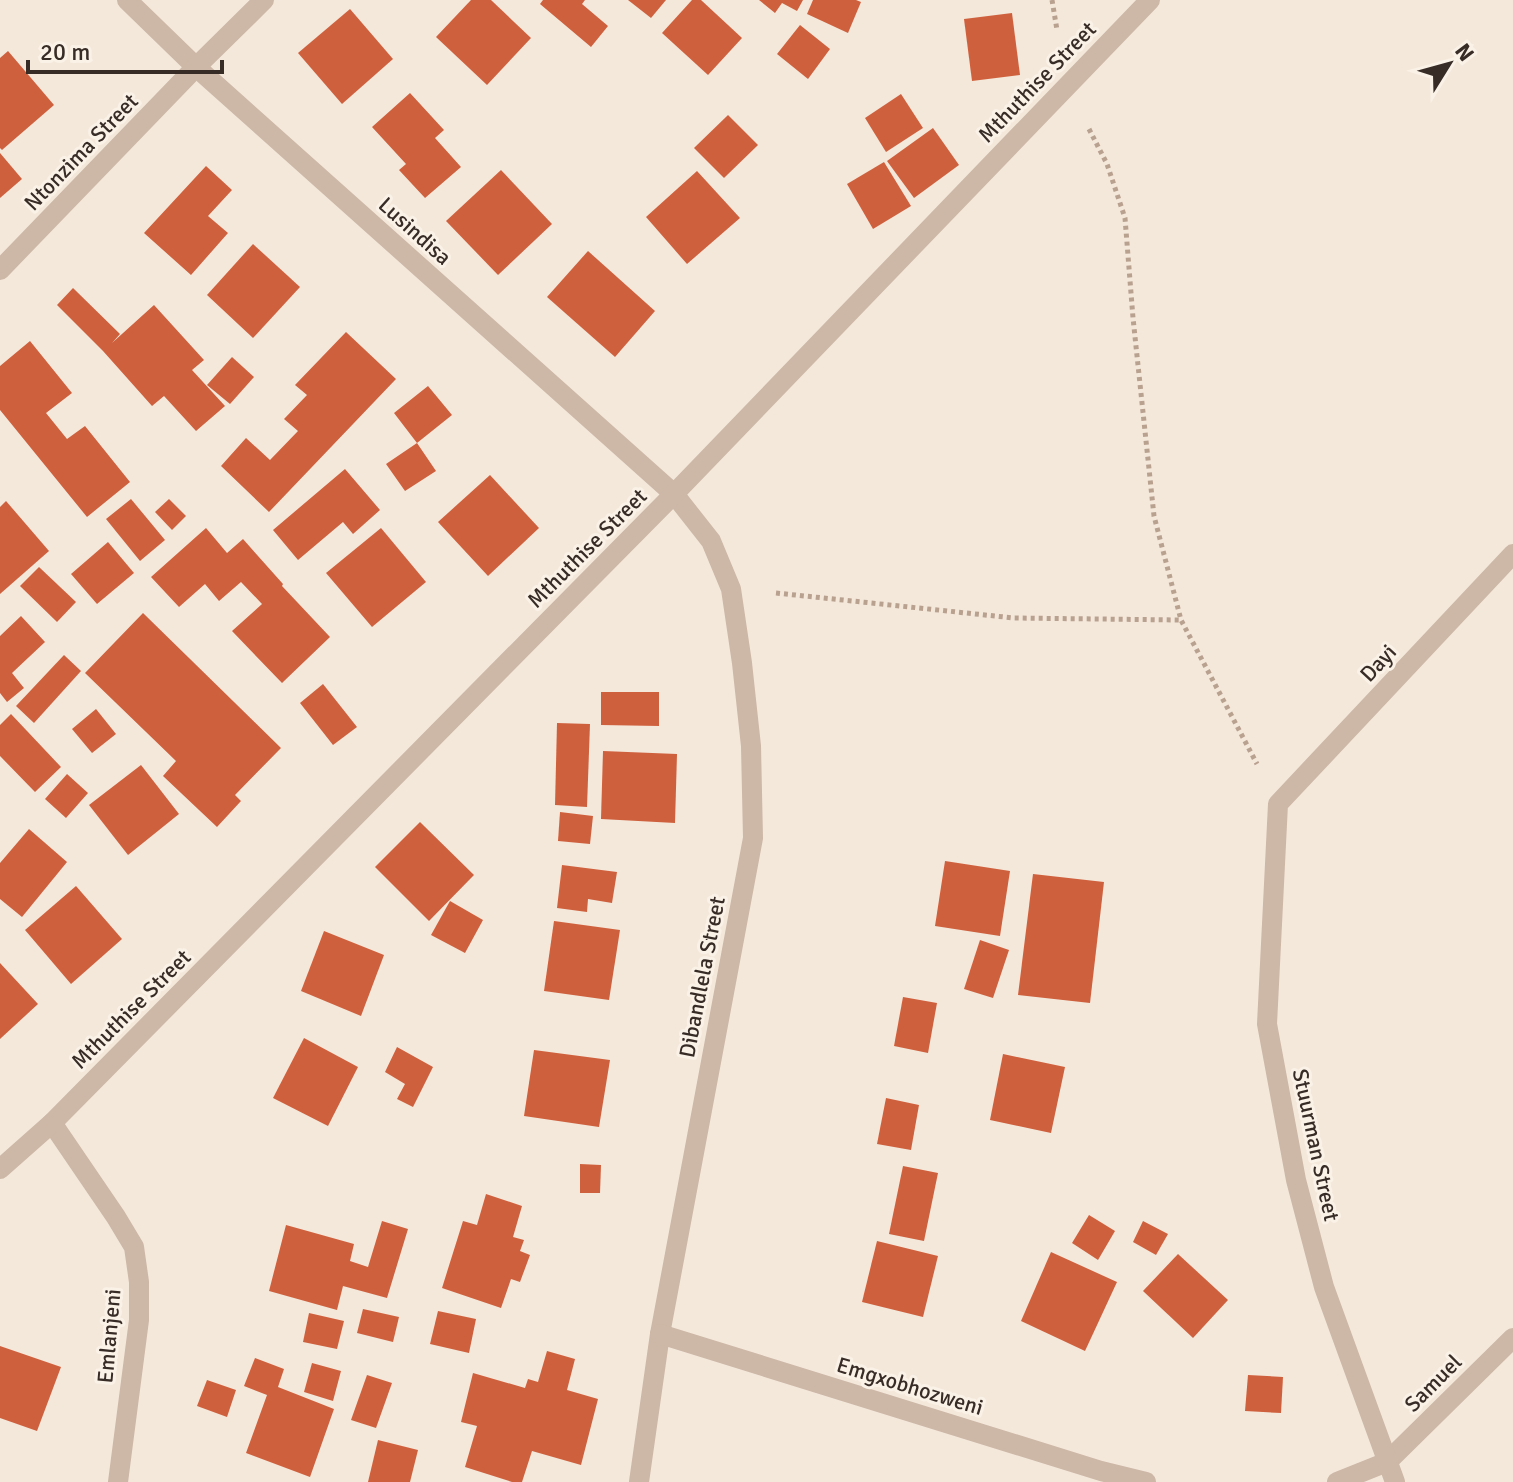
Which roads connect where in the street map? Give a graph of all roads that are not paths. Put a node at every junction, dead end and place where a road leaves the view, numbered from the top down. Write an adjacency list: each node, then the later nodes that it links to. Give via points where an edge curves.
1 (127, 0): 4 (street, Lusindisa)
2 (264, 0): 4 (street, Ntonzima Street)
3 (1150, 0): 6 (street, Mthuthise Street)
4 (196, 67): 5 (street, Ntonzima Street); 6 (street, Lusindisa)
5 (0, 270)
6 (674, 494): 9 (street, Mthuthise Street); 11 (street, Dibandlela Street, via 711,541 731,589 751,746 753,838)
7 (1513, 554): 8 (street, Dayi)
8 (1278, 804): 13 (street, Stuurman Street, via 1267,1024 1296,1180 1324,1287)
9 (52, 1123): 10 (street, Mthuthise Street); 14 (street, Emlanjeni, via 134,1247 139,1320)
10 (0, 1169)
11 (660, 1334): 15 (street, Dibandlela Street); 16 (street, Emgxobhozweni)
12 (1513, 1338): 13 (street, Samuel)
13 (1387, 1462): 17 (street); 18 (street, Stuurman Street)
14 (118, 1482)
15 (639, 1482)
16 (1146, 1482)
17 (1337, 1482)
18 (1395, 1482)

